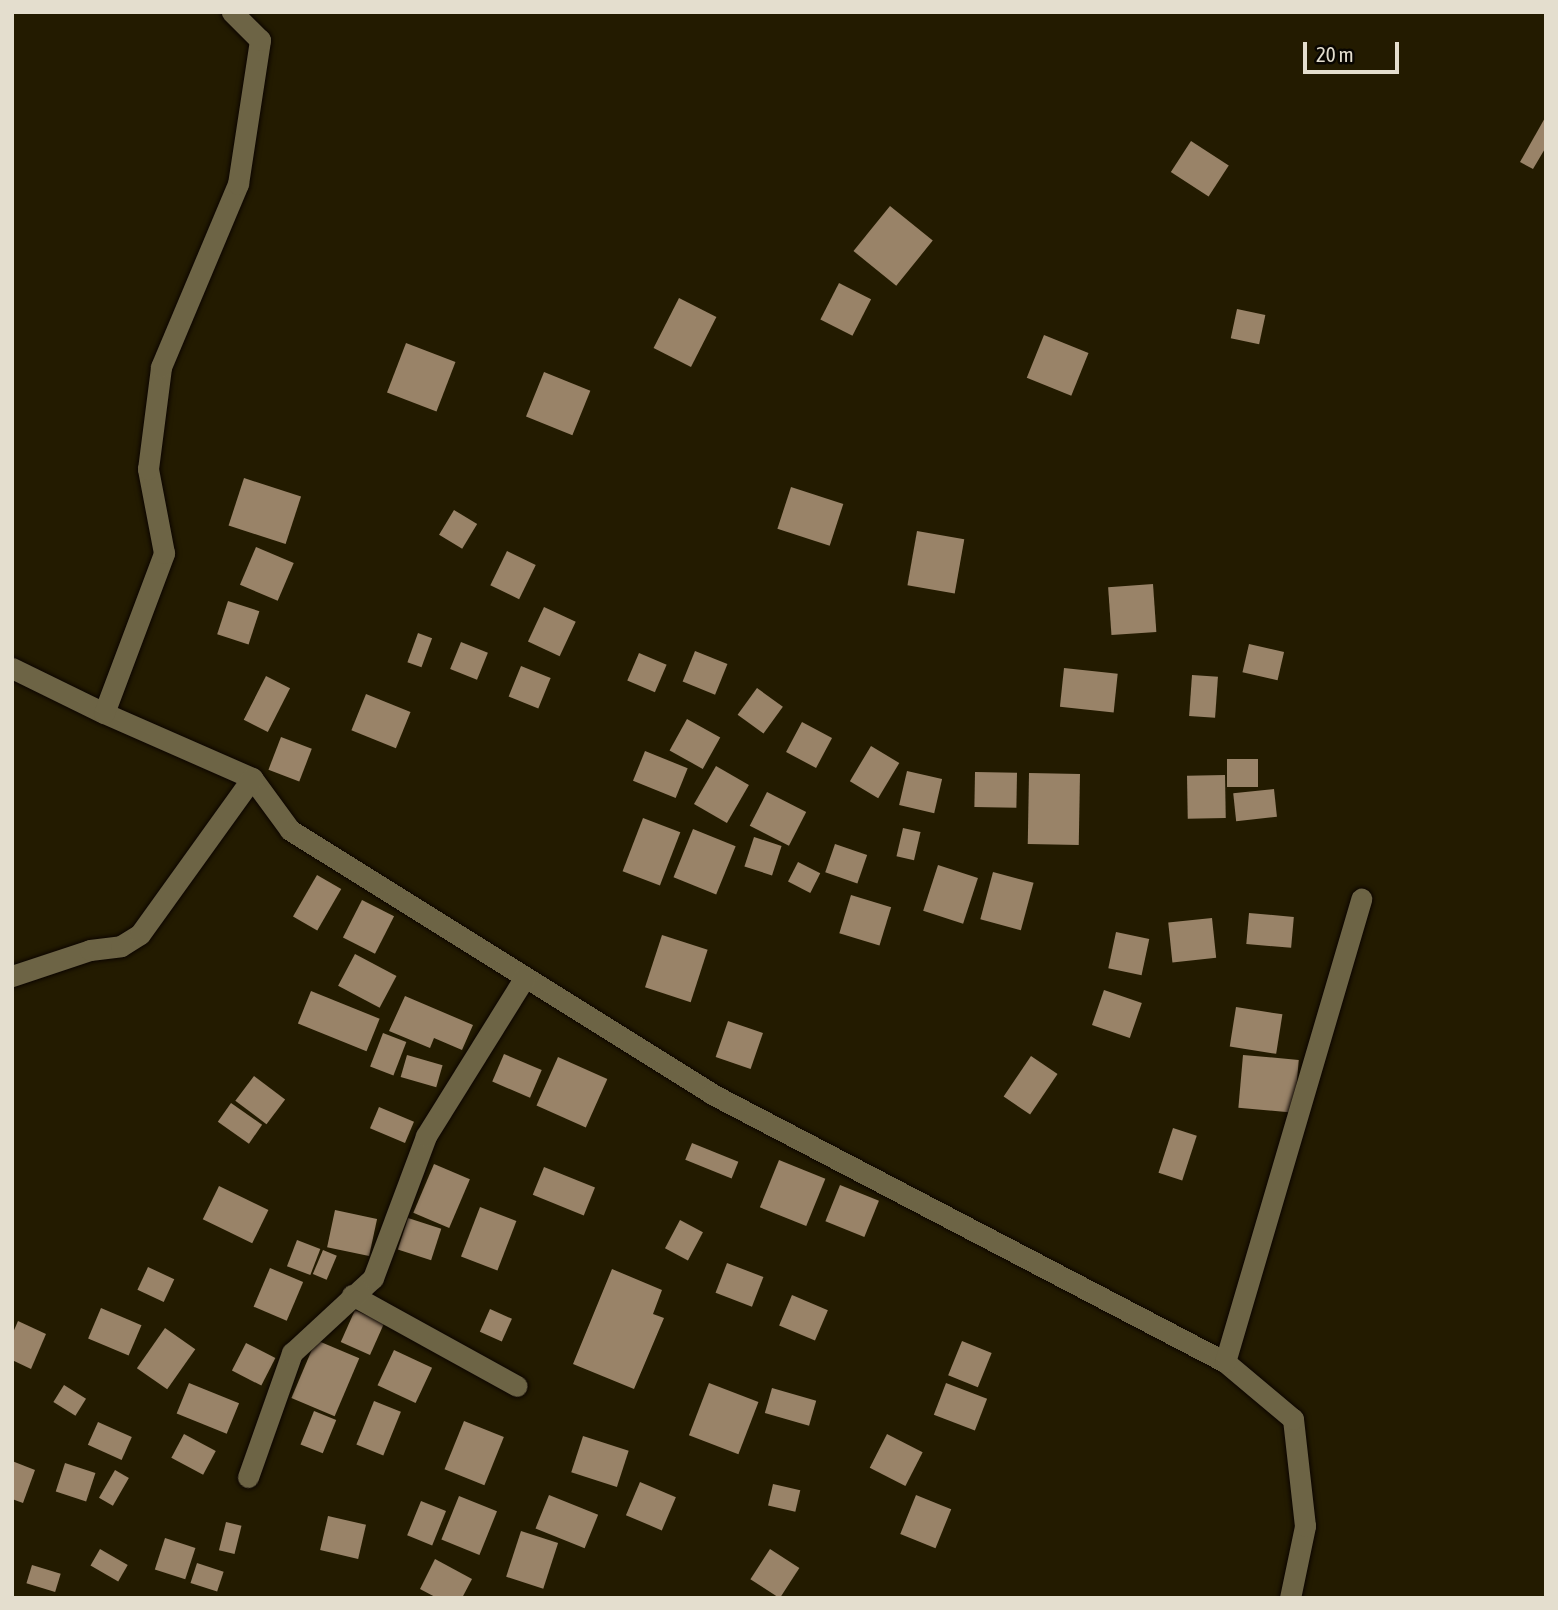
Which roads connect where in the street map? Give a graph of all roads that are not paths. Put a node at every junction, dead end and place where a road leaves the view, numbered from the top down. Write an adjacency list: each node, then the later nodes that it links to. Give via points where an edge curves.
1 (232, 12): 3 (street, via 260,40 238,184 161,367 148,469 164,552)
2 (12, 667): 3 (street)
3 (104, 713): 4 (street)
4 (252, 778): 6 (street, via 140,934 121,946 90,950); 7 (street, via 290,830)
5 (1362, 899): 9 (street)
6 (12, 976)
7 (525, 977): 8 (street, via 426,1136 373,1278); 9 (street, via 712,1094)
8 (352, 1295): 10 (street); 11 (street, via 292,1353)
9 (1225, 1362): 12 (street, via 1293,1419 1305,1526)
10 (517, 1386)
11 (248, 1476)
12 (1290, 1598)

